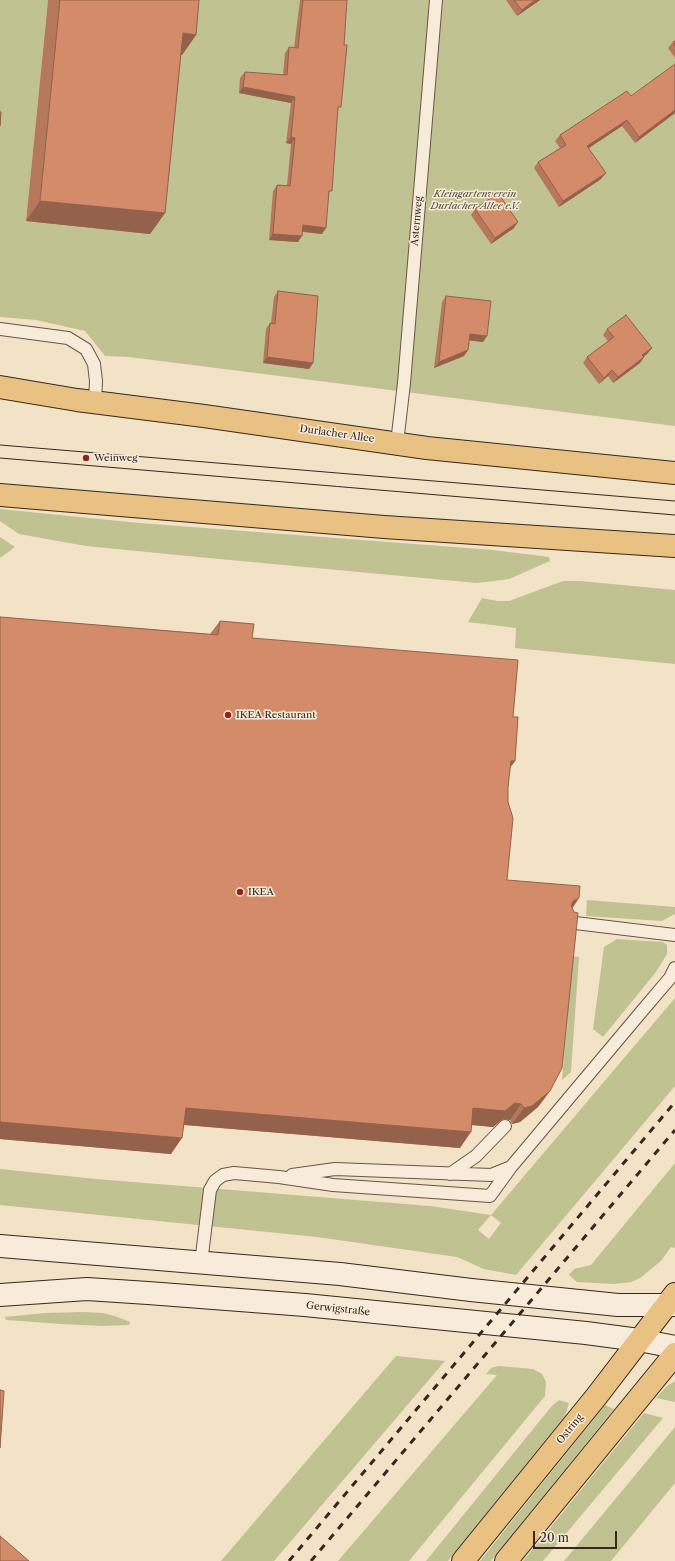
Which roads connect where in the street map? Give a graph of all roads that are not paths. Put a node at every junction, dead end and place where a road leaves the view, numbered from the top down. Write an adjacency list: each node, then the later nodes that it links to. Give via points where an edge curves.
1 (436, 0): 5 (lane, Asternweg)
2 (0, 329): 4 (lane, via 68,338 86,349 94,364)
3 (0, 387): 4 (main road, Durlacher Allee)
4 (95, 402): 5 (main road, Durlacher Allee)
5 (397, 443): 6 (main road, Durlacher Allee)
6 (675, 473)
7 (0, 495): 8 (main road, via 369,526)
8 (675, 546)
9 (567, 922): 10 (lane)
10 (675, 935)
11 (675, 968): 13 (lane, via 670,978)
12 (505, 1126): 14 (lane, via 476,1156)
13 (511, 1167): 14 (lane, via 491,1175); 15 (lane, via 490,1196 333,1185)
14 (450, 1174): 15 (lane, via 335,1169)
15 (279, 1177): 17 (lane, via 234,1173 223,1175 215,1181 210,1190)
16 (0, 1246): 17 (main road)
17 (201, 1262): 19 (main road, via 340,1274 611,1304)
18 (0, 1295): 20 (main road, Gerwigstraße, via 87,1289 141,1292 305,1305)
19 (672, 1301): 20 (main road, Ostring)
20 (639, 1340): 21 (main road, Gerwigstraße); 23 (main road, Ostring)
21 (675, 1348)
22 (675, 1354): 24 (main road)
23 (463, 1561)
24 (506, 1561)

